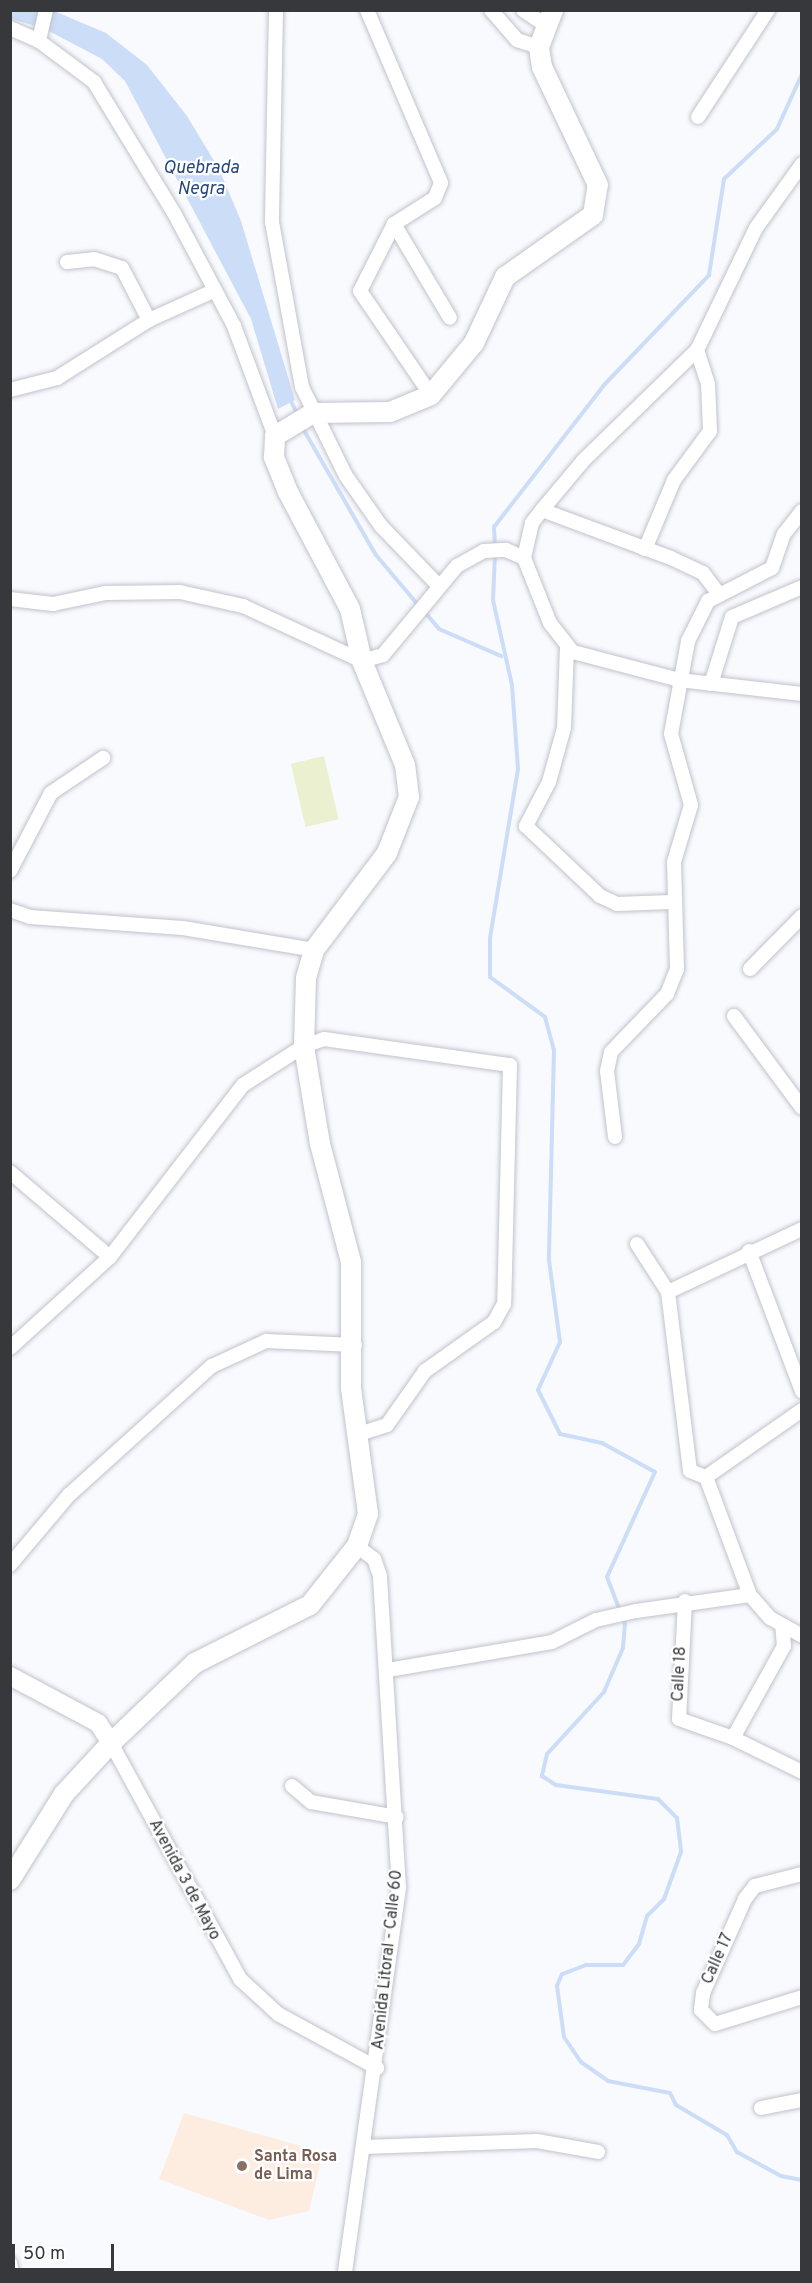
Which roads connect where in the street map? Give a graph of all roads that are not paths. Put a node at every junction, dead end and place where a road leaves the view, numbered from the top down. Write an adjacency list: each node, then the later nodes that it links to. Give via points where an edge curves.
1 (46, 10): 9 (street)
2 (276, 10): 21 (street, via 272,222 292,351)
3 (367, 10): 13 (street, via 441,183 435,198)
4 (491, 10): 10 (street, via 517,40)
5 (523, 10): 7 (street)
6 (768, 10): 11 (street)
7 (549, 18): 10 (main road)
8 (10, 28): 9 (street)
9 (39, 36): 15 (street, via 94,82)
10 (539, 47): 20 (main road, via 550,91 592,169 597,204 584,225 505,277 474,343)
11 (698, 117)
12 (801, 164): 18 (street, via 756,228)
13 (394, 224): 16 (street); 20 (street, via 360,291)
14 (67, 262): 17 (street, via 94,259 122,268)
15 (214, 290): 17 (street); 22 (street, via 234,326 259,407)
16 (450, 318)
17 (149, 320): 19 (street, via 57,378)
18 (697, 350): 23 (street, via 584,461); 25 (street, via 708,384 710,431 674,480)
19 (10, 390)
20 (430, 395): 21 (main road, via 390,412)
21 (308, 415): 22 (main road); 28 (street, via 381,526)
22 (280, 431): 32 (main road, via 274,457 350,609)
23 (542, 510): 25 (street); 26 (street, via 532,523)
24 (801, 511): 29 (street, via 784,534 772,568)
25 (645, 549): 29 (street, via 703,573)
26 (524, 558): 28 (street, via 506,550 484,551); 31 (street, via 550,623)
27 (801, 587): 34 (street, via 762,599 732,617)
28 (433, 590): 32 (street, via 383,655)
29 (718, 593): 33 (street, via 699,614)
30 (10, 600): 32 (street, via 53,604 105,593 180,592 243,606)
31 (567, 647): 33 (street, via 595,660); 38 (street, via 564,728 549,782 526,826 600,896 617,904)
32 (362, 661): 41 (main road, via 405,765 409,796 387,853)
33 (679, 680): 34 (street); 38 (street, via 671,734 691,805 674,862)
34 (711, 684): 35 (street)
35 (801, 694)
36 (103, 758): 37 (street, via 51,793)
37 (10, 871)
38 (671, 902): 46 (street, via 677,969 668,994 611,1052 607,1071)
39 (10, 910): 41 (street, via 30,917 183,928)
40 (801, 916): 42 (street)
41 (314, 950): 44 (main road, via 306,978)
42 (750, 969)
43 (734, 1016): 45 (street)
44 (304, 1046): 51 (street, via 243,1085 166,1192); 53 (main road, via 320,1144 351,1262); 57 (street, via 333,1039 510,1065 504,1304 494,1322 425,1371 387,1425)
45 (801, 1107)
46 (615, 1137)
47 (10, 1172): 51 (street)
48 (801, 1229): 50 (street)
49 (637, 1244): 52 (street)
50 (749, 1251): 52 (street); 55 (street)
51 (111, 1257): 54 (street)
52 (668, 1292): 58 (street, via 690,1471)
53 (355, 1345): 57 (main road, via 351,1388); 60 (street, via 266,1341 212,1366 69,1495)
54 (10, 1348)
55 (801, 1391)
56 (801, 1410): 58 (street)
57 (360, 1434): 59 (main road, via 368,1514)
58 (706, 1477): 61 (street)
59 (357, 1546): 65 (street, Avenida Litoral - Calle 60, via 374,1559 380,1576); 68 (main road, via 310,1605 248,1631 195,1663)
60 (10, 1564)
61 (750, 1595): 62 (street); 63 (street)
62 (684, 1601): 65 (street, via 611,1617 552,1642); 67 (street, Calle 18, via 679,1719)
63 (782, 1625): 64 (street); 67 (street, via 784,1646)
64 (801, 1636)
65 (388, 1670): 71 (street, Avenida Litoral - Calle 60)
66 (10, 1676): 68 (street, Avenida 3 de Mayo, via 98,1722)
67 (733, 1738): 69 (street, Calle 18)
68 (111, 1743): 73 (main road, via 64,1794); 75 (street, Avenida 3 de Mayo, via 240,1979 278,2014)
69 (801, 1772)
70 (292, 1786): 71 (street, via 311,1802)
71 (397, 1817): 75 (street, Avenida Litoral - Calle 60, via 399,1888)
72 (801, 1874): 74 (street, Calle 17, via 756,1886 745,1899 703,1993 701,2010 715,2024)
73 (10, 1880)
74 (801, 1997)
75 (377, 2067): 78 (street, Avenida Litoral - Calle 60)
76 (801, 2100): 77 (street)
77 (761, 2108)
78 (363, 2148): 79 (street, via 537,2141); 82 (street, Avenida Litoral - Calle 60)
79 (598, 2152)
80 (10, 2263): 81 (street)
81 (12, 2272)
82 (345, 2272)

